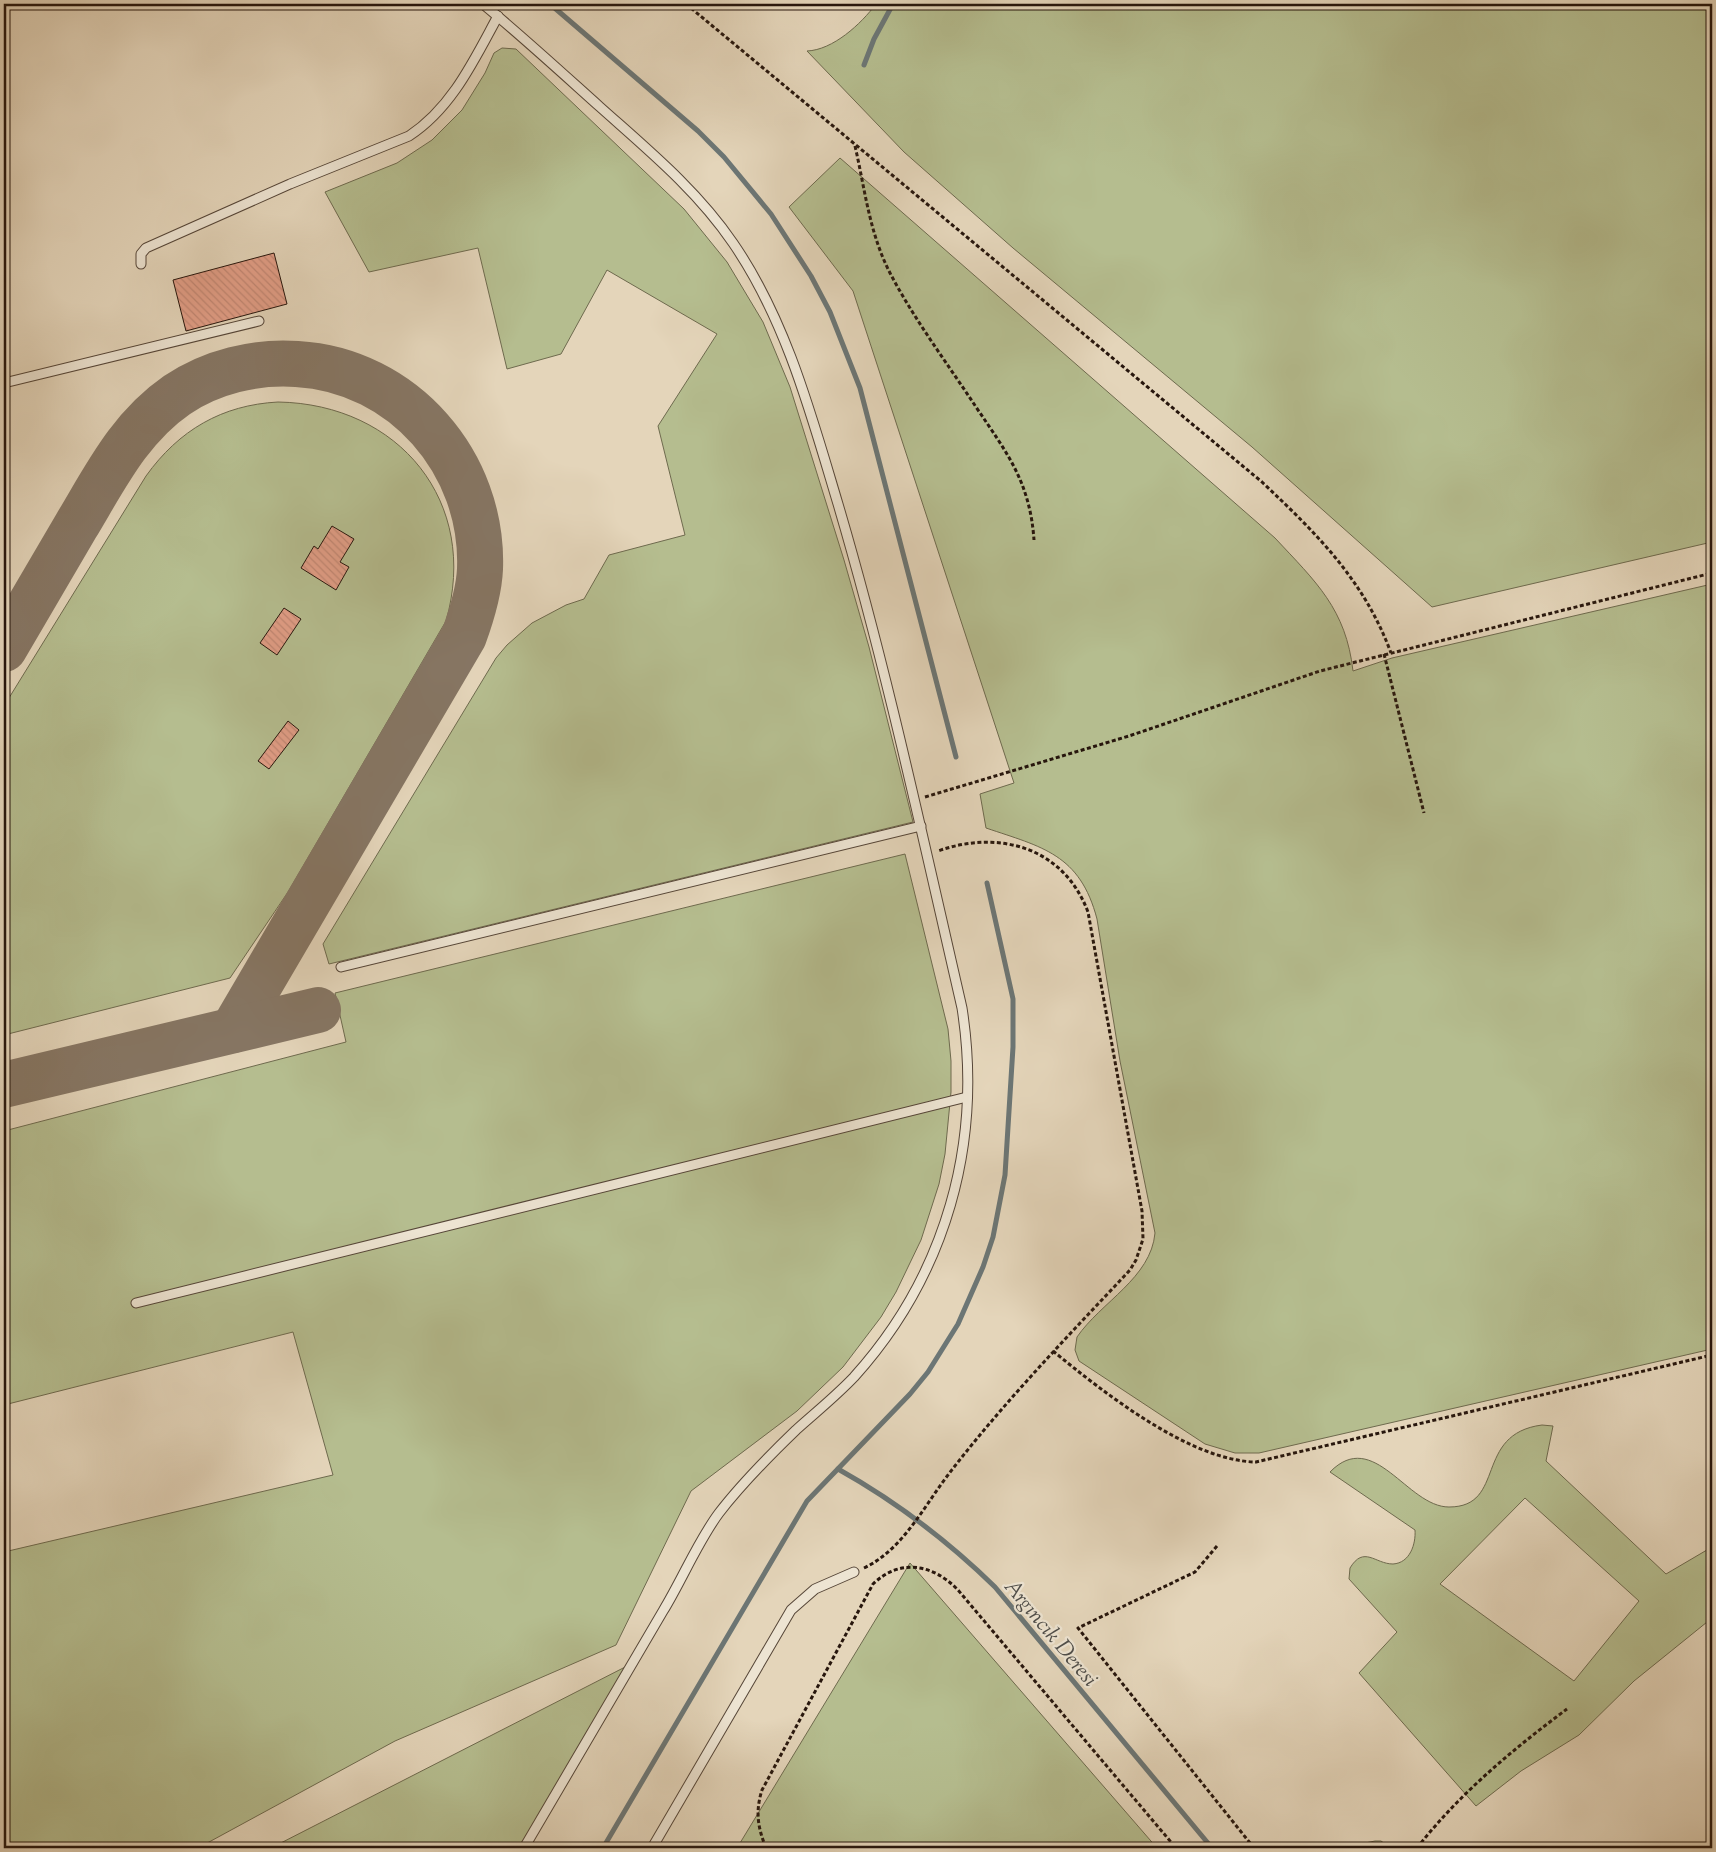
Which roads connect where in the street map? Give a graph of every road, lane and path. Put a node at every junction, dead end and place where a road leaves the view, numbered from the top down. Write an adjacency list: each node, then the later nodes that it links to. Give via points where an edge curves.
1 (483, 4): 3 (lane)
2 (686, 4): 4 (path)
3 (498, 16): 5 (lane, via 447,103 423,127 409,136 146,248 141,254); 12 (lane, via 693,193 731,240 760,287 782,333 823,454 870,621)
4 (855, 145): 8 (path, via 870,220 882,256 1015,466 1030,502); 10 (path, via 1269,489 1352,576 1374,612)
5 (141, 264)
6 (259, 321): 7 (lane)
7 (4, 383)
8 (1034, 540)
9 (1712, 573): 10 (path)
10 (1391, 652): 11 (path)
11 (1384, 654): 12 (path, via 1320,671 1129,736); 13 (path)
12 (915, 800): 14 (lane)
13 (1424, 813)
14 (921, 826): 15 (lane); 16 (lane)
15 (928, 855): 17 (lane, via 962,1008 968,1055); 19 (path, via 957,845 985,841 1024,848 1051,862 1068,877 1088,912 1140,1194 1143,1239 1130,1270)
16 (341, 967)
17 (967, 1097): 18 (lane); 24 (lane, via 964,1150 954,1196 935,1250 908,1304 854,1377 767,1459 718,1514)
18 (136, 1303)
19 (1053, 1351): 20 (path, via 1107,1393 1177,1436 1216,1456 1242,1462 1256,1462); 22 (path, via 951,1470 900,1540 878,1560)
20 (1712, 1354)
21 (1217, 1546): 28 (path, via 1195,1572 1078,1628)
22 (854, 1572): 25 (lane, via 815,1589 791,1610)
23 (1567, 1709): 29 (path, via 1468,1791)
24 (524, 1848)
25 (652, 1848)
26 (766, 1848): 27 (path, via 758,1822 762,1790 873,1584 888,1572 908,1566 940,1574 958,1590)
27 (1176, 1848)
28 (1254, 1848)
29 (1417, 1848)

